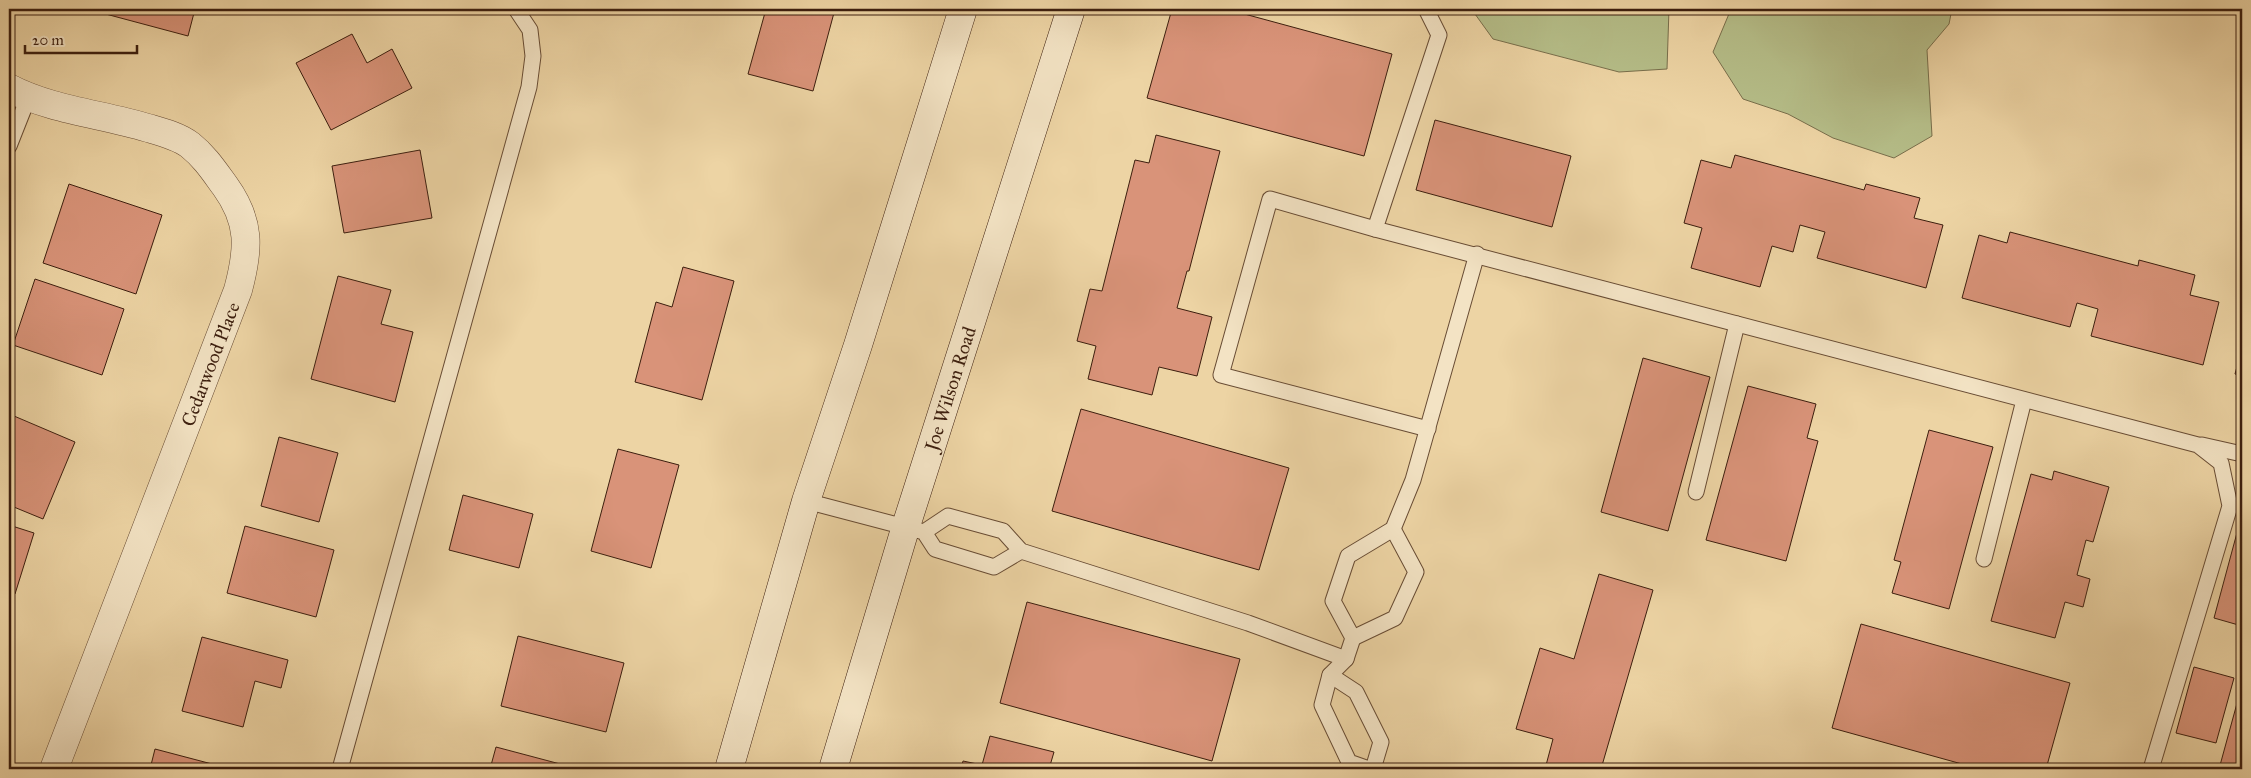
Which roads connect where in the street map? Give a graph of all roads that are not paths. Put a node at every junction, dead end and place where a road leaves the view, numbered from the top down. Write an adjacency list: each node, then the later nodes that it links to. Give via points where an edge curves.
1 (516, 9): 24 (lane, via 530,30 533,56 529,88)
2 (963, 9): 15 (main road)
3 (1071, 9): 16 (main road, Joe Wilson Road)
4 (1426, 9): 7 (lane, via 1439,35)
5 (18, 93): 6 (lane); 23 (main road, Cedarwood Place, via 165,133 189,144 207,161 232,195 246,229 247,259 238,290)
6 (9, 146)
7 (1375, 229): 8 (lane); 11 (lane, via 1270,199 1222,375)
8 (1477, 254): 9 (lane); 11 (lane)
9 (1737, 324): 10 (lane); 14 (lane)
10 (2024, 400): 12 (lane); 19 (lane)
11 (1428, 429): 17 (lane, via 1413,480)
12 (2198, 444): 13 (lane); 29 (lane, via 2221,463 2230,506)
13 (2242, 454)
14 (1696, 492)
15 (806, 501): 16 (lane); 25 (main road)
16 (915, 529): 18 (lane, via 948,516 1003,532); 18 (lane, via 934,549 994,567); 26 (main road, Joe Wilson Road)
17 (1392, 529): 20 (lane, via 1348,556 1333,601); 20 (lane, via 1416,572 1395,618)
18 (1021, 551): 21 (lane, via 1248,623)
19 (1984, 559)
20 (1353, 638): 21 (lane)
21 (1346, 659): 22 (lane)
22 (1330, 675): 27 (lane, via 1322,704 1349,762); 28 (lane, via 1356,692 1381,742)
23 (54, 769)
24 (340, 769)
25 (729, 769)
26 (833, 769)
27 (1369, 769)
28 (1373, 769)
29 (2151, 769)

